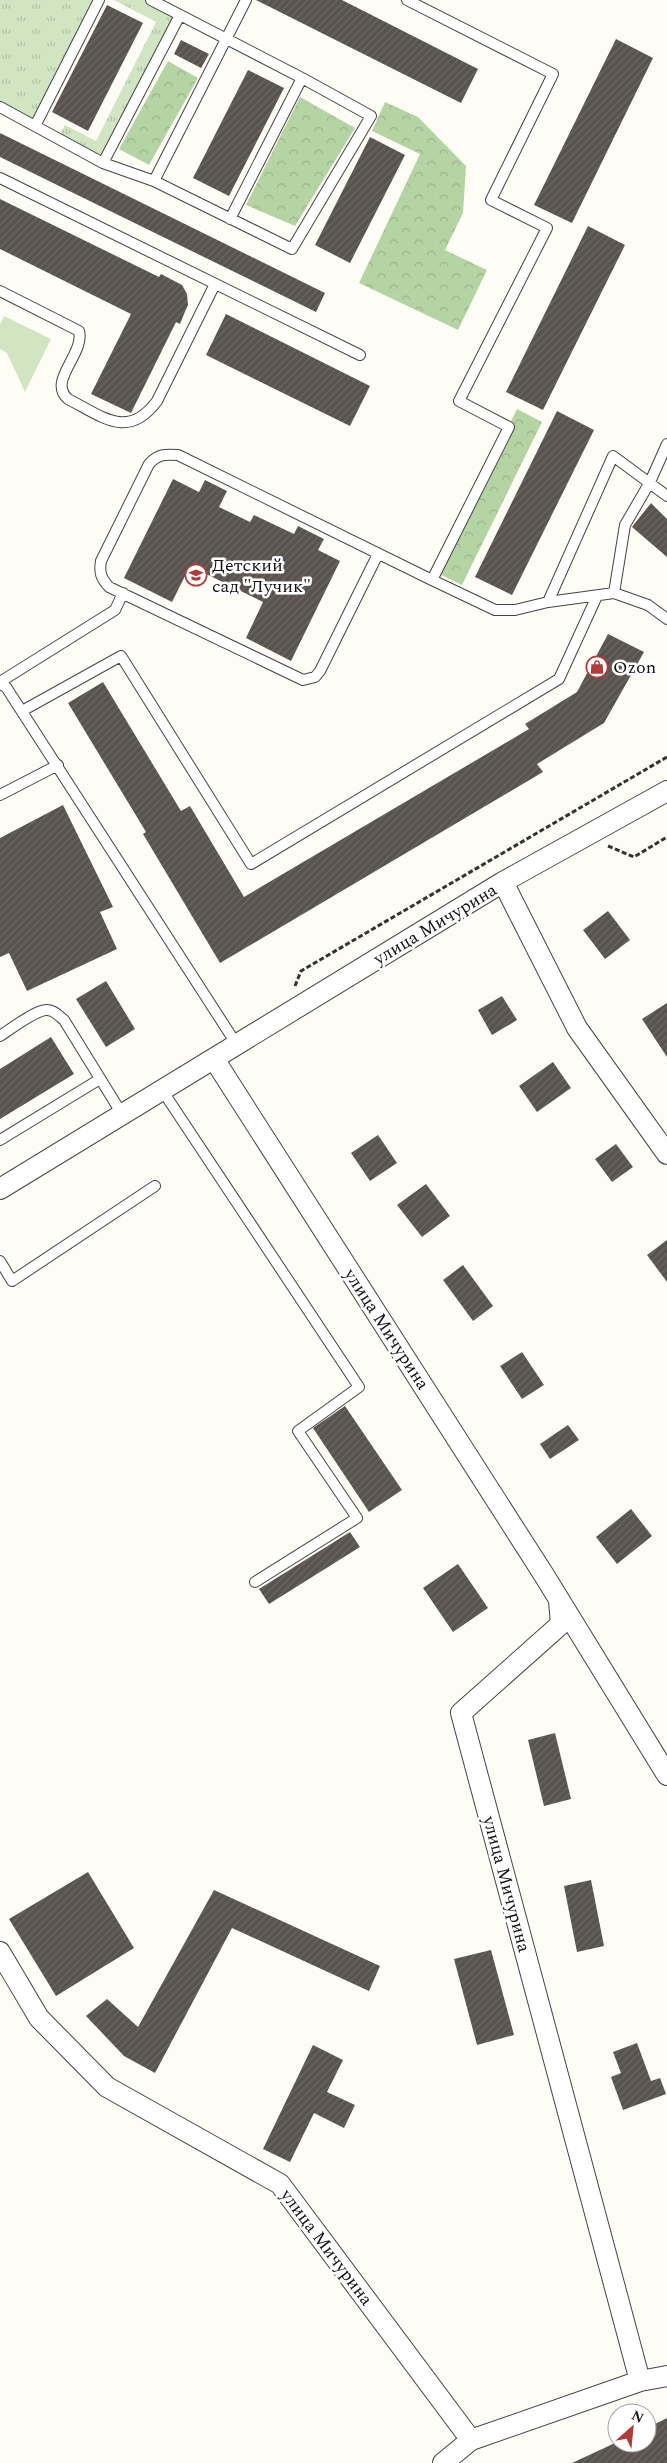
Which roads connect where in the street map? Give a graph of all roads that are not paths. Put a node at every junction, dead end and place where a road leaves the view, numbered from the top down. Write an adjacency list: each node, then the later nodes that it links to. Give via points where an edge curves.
1 (99, 0): 9 (lane)
2 (151, 0): 5 (lane)
3 (246, 0): 6 (lane)
4 (407, 0): 21 (lane, via 553,74 491,200 548,228 459,401 508,427)
5 (180, 15): 6 (lane); 10 (lane)
6 (226, 39): 7 (lane); 12 (lane)
7 (302, 78): 13 (lane); 13 (lane, via 372,116 292,249)
8 (0, 108): 9 (lane)
9 (35, 126): 10 (lane)
10 (104, 163): 12 (lane)
11 (0, 178): 14 (lane)
12 (154, 181): 13 (lane)
13 (230, 219)
14 (215, 284): 15 (lane, via 157,401 136,422 120,423 62,394 62,381 81,339 79,331); 16 (lane)
15 (0, 291)
16 (360, 355)
17 (667, 444): 18 (lane)
18 (650, 482): 19 (lane); 23 (lane, via 625,525); 25 (lane, via 613,456)
19 (667, 496)
20 (378, 554): 21 (lane); 22 (lane, via 320,670 310,679 294,678); 22 (lane, via 178,455 165,454 149,464 101,561 102,580)
21 (432, 580): 25 (lane, via 495,610 514,610)
22 (123, 593): 27 (lane, via 115,610)
23 (614, 593): 24 (lane); 26 (lane, via 648,605)
24 (598, 596): 25 (lane); 28 (lane, via 559,679 252,864 121,656)
25 (548, 602)
26 (667, 619)
27 (0, 683): 28 (lane)
28 (22, 711): 29 (lane)
29 (58, 765): 31 (lane); 34 (lane)
30 (667, 791): 32 (street, улица Мичурина)
31 (0, 795)
32 (503, 882): 34 (street, улица Мичурина); 40 (street, улица Мичурина, via 577,1028)
33 (0, 1036): 36 (lane, via 39,1012 55,1012 64,1020)
34 (237, 1045): 35 (street, улица Мичурина)
35 (214, 1059): 37 (street, улица Мичурина); 45 (street, улица Мичурина)
36 (100, 1079): 38 (lane); 39 (lane)
37 (162, 1090): 38 (street, улица Мичурина); 44 (lane, via 359,1386 298,1431 357,1518)
38 (122, 1114): 42 (street, улица Мичурина)
39 (0, 1140)
40 (667, 1154)
41 (155, 1186): 43 (lane, via 12,1281)
42 (0, 1189)
43 (0, 1261)
44 (255, 1582)
45 (559, 1601): 46 (street, улица Мичурина); 49 (street, улица Мичурина, via 562,1624 461,1713)
46 (667, 1775)
47 (0, 1952): 50 (street, улица Мичурина, via 39,2018 107,2088 280,2184)
48 (667, 2376): 49 (street)
49 (640, 2381): 50 (street)
50 (471, 2440): 51 (street)
51 (443, 2463)

